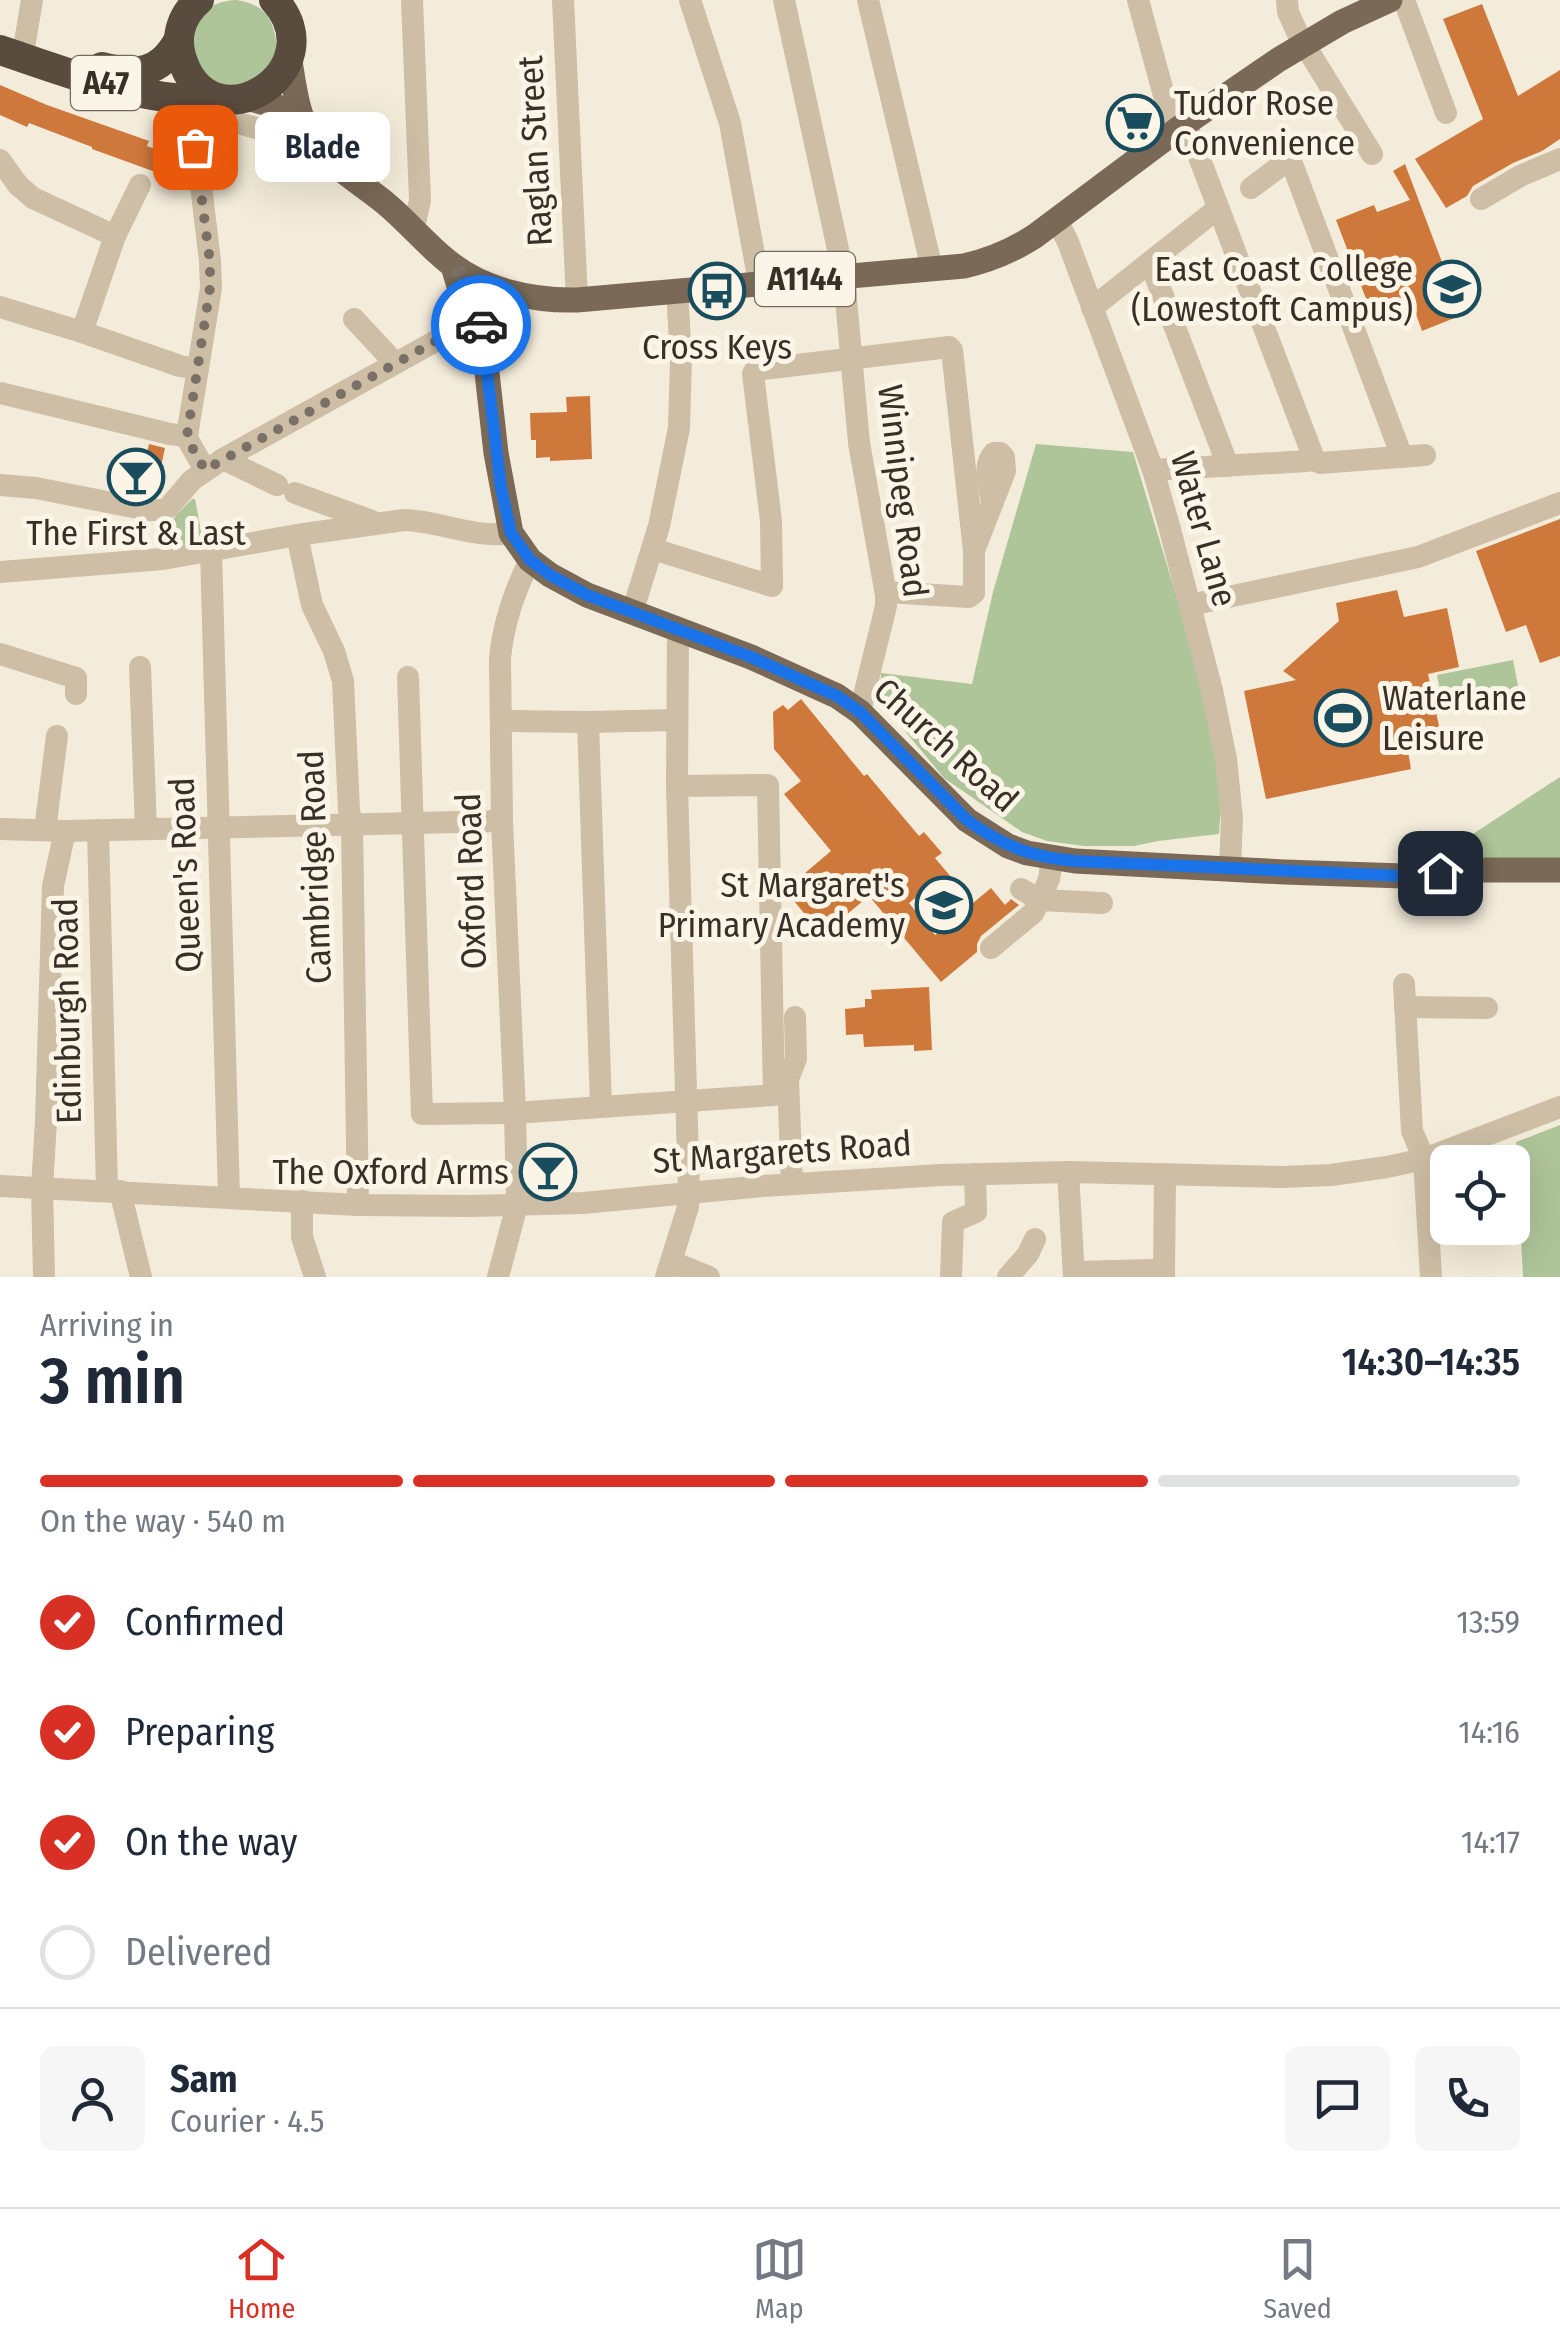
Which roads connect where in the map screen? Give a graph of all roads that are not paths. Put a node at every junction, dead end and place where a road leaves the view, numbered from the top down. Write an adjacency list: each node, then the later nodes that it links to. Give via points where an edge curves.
1 (32, 0): 13 (street)
2 (200, 0): 14 (highway, via 182,22)
3 (274, 0): 16 (highway, via 287,20)
4 (412, 0): 32 (street, via 420,200)
5 (563, 0): 41 (street, Raglan Street)
6 (690, 0): 38 (street, via 730,123)
7 (784, 0): 37 (street, Winnipeg Road)
8 (868, 0): 36 (street)
9 (1138, 0): 22 (street)
10 (1287, 0): 15 (street)
11 (1390, 0): 15 (main road, A1144)
12 (1404, 0): 20 (street)
13 (8, 41): 14 (highway, A47, via 134,73 169,58); 17 (highway, A47, via 73,74)
14 (178, 41): 18 (highway, via 187,72)
15 (1304, 43): 22 (main road, A1144); 24 (street)
16 (290, 60): 19 (highway); 23 (main road)
17 (126, 88): 18 (highway, A47, via 180,100); 21 (street)
18 (214, 98): 19 (highway)
19 (246, 98): 23 (main road, A1144, via 276,106)
20 (1446, 113)
21 (194, 127): 23 (street, via 228,120 290,142); 49 (street, via 210,275)
22 (1180, 128): 30 (street); 31 (main road, A1144)
23 (308, 131): 32 (main road, A1144, via 328,158)
24 (1372, 154)
25 (1560, 159): 29 (street)
26 (0, 160): 33 (street, via 32,198)
27 (140, 185): 33 (street)
28 (1251, 188): 52 (street, via 1291,161 1414,456)
29 (1482, 199)
30 (1217, 209): 34 (street); 52 (street)
31 (1057, 220): 36 (main road, A1144, via 1010,252); 43 (street, Water Lane)
32 (411, 227): 35 (main road, A1144)
33 (116, 236): 46 (street)
34 (1150, 262): 43 (street); 54 (street)
35 (453, 266): 40 (main road, A1144); 45 (main road)
36 (932, 269): 37 (main road, A1144)
37 (844, 277): 38 (main road, A1144); 47 (street, Winnipeg Road)
38 (759, 282): 39 (main road, A1144)
39 (677, 290): 41 (main road, A1144); 62 (street, via 678,428)
40 (518, 294): 41 (main road, A1144); 45 (main road, via 492,306)
41 (577, 300)
42 (0, 307): 46 (street)
43 (1092, 308): 55 (street, Water Lane)
44 (354, 319): 48 (street)
45 (477, 326): 48 (street); 60 (main road)
46 (82, 332): 49 (street)
47 (852, 358): 62 (street, via 753,374 773,584); 64 (street, via 952,350); 67 (street, Winnipeg Road, via 859,443)
48 (395, 364): 53 (street)
49 (198, 369): 51 (street)
50 (0, 394): 51 (street)
51 (187, 436): 53 (street)
52 (1311, 459): 54 (street)
53 (214, 465): 56 (street, via 169,506 154,510); 59 (street)
54 (1228, 466): 55 (street)
55 (1153, 470): 68 (street, Water Lane)
56 (0, 485)
57 (992, 502): 64 (street)
58 (1560, 503): 68 (street, via 1418,557)
59 (375, 523): 60 (street, via 422,520 483,534); 61 (street)
60 (511, 533): 65 (main road, Church Road)
61 (296, 534): 63 (street); 83 (street, Cambridge Road, via 312,605 343,682)
62 (652, 550): 69 (street)
63 (211, 551): 66 (street); 84 (street, Queen's Road)
64 (974, 551): 67 (street, via 973,596)
65 (530, 560): 69 (main road, Church Road); 77 (street, Oxford Road, via 502,632)
66 (0, 572)
67 (886, 592): 75 (street, Winnipeg Road)
68 (1190, 605): 90 (street, Water Lane, via 1226,759)
69 (632, 613): 70 (main road, Church Road)
70 (678, 630): 75 (main road, Church Road, via 806,680); 76 (street)
71 (0, 654): 74 (street, via 76,678)
72 (140, 667): 86 (street)
73 (408, 677): 82 (street)
74 (76, 694)
75 (860, 712): 89 (main road, Church Road, via 967,820 1008,846)
76 (676, 720): 78 (street); 80 (street)
77 (502, 721): 78 (street); 81 (street, Oxford Road)
78 (588, 722): 98 (street)
79 (57, 736): 87 (street)
80 (677, 786): 97 (street); 97 (street, via 768,785 774,1095)
81 (502, 822): 82 (street); 100 (street, Oxford Road)
82 (414, 824): 83 (street); 100 (street, via 422,1114)
83 (352, 826): 84 (street); 112 (street, Cambridge Road)
84 (220, 828): 86 (street); 110 (street, Queen's Road)
85 (0, 829): 87 (street)
86 (146, 829): 88 (street)
87 (55, 830): 88 (street); 107 (street)
88 (98, 830): 108 (street, Edinburgh Road)
89 (1052, 859): 90 (main road, Church Road); 92 (street, via 1049,879)
90 (1230, 870): 91 (main road, Church Road, via 1404,876)
91 (1560, 870)
92 (1031, 894): 93 (street); 94 (street, via 1033,913)
93 (1102, 903)
94 (991, 948)
95 (1487, 1008): 101 (street, via 1405,995 1412,1131)
96 (795, 1018): 105 (street, via 796,1059 788,1079)
97 (687, 1100): 98 (street); 109 (street)
98 (601, 1106): 100 (street)
99 (1560, 1108): 101 (street, St Margarets Road)
100 (515, 1113): 113 (street, Oxford Road)
101 (1424, 1159): 104 (street, St Margarets Road, via 1282,1178); 125 (street)
102 (1068, 1172): 103 (street, St Margarets Road); 104 (street, St Margarets Road); 116 (street)
103 (975, 1174): 105 (street, St Margarets Road); 123 (street, via 976,1212 953,1222)
104 (1166, 1174): 117 (street)
105 (792, 1184): 109 (street, St Margarets Road)
106 (0, 1186): 107 (street, St Margarets Road)
107 (42, 1188): 108 (street, St Margarets Road); 118 (street)
108 (114, 1191): 110 (street, St Margarets Road); 119 (street, Edinburgh Road)
109 (690, 1194): 113 (street, St Margarets Road); 115 (street)
110 (229, 1197): 111 (street, St Margarets Road)
111 (302, 1202): 112 (street, St Margarets Road); 120 (street, via 302,1237)
112 (358, 1204): 113 (street, St Margarets Road)
113 (517, 1205): 121 (street, Oxford Road)
114 (1035, 1239): 124 (street)
115 (669, 1270): 122 (street)
116 (1074, 1274): 117 (street)
117 (1159, 1274)
118 (44, 1277)
119 (141, 1277)
120 (316, 1277)
121 (498, 1277)
122 (709, 1277)
123 (950, 1277)
124 (1008, 1277)
125 (1431, 1277)

